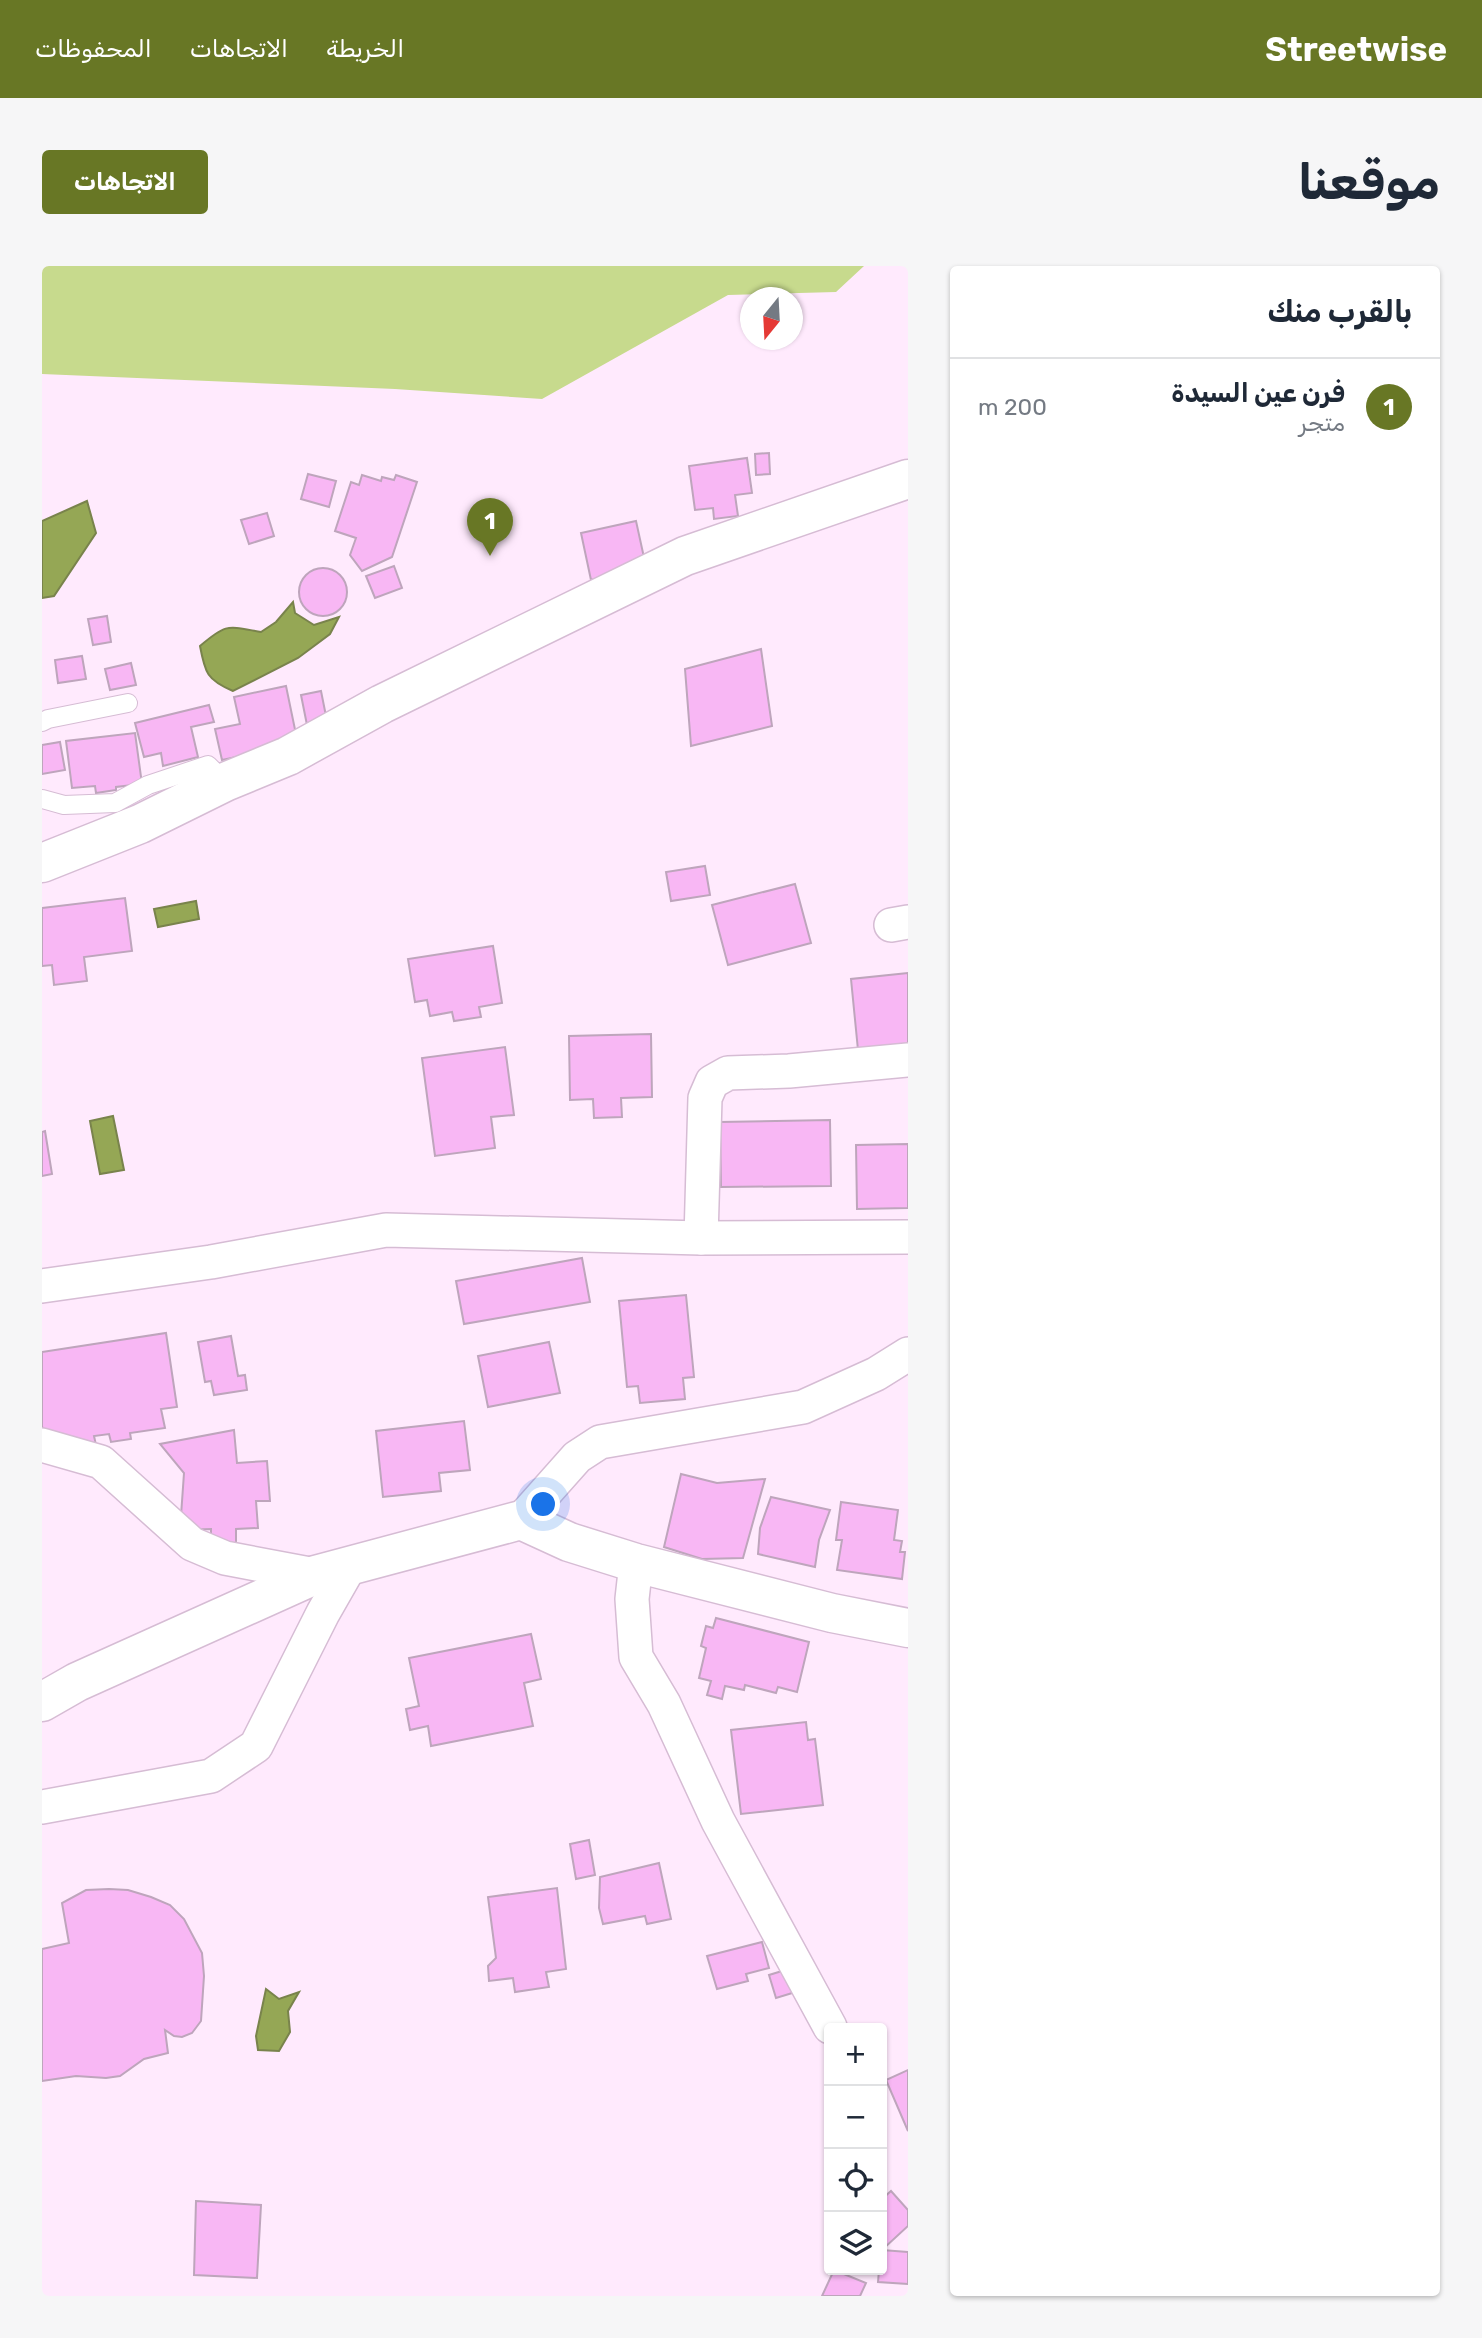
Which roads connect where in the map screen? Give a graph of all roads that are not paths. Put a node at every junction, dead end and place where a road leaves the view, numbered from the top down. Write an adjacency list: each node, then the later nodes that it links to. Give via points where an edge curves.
1 (908, 479): 4 (main road, via 685,556 382,704 288,756)
2 (128, 703): 3 (lane)
3 (42, 722)
4 (225, 782): 5 (lane, via 208,765 148,785 115,803 64,805); 6 (main road, via 140,824)
5 (42, 799)
6 (42, 863)
7 (908, 1060): 9 (street, via 728,1073 712,1083 705,1098)
8 (908, 1237): 9 (street)
9 (701, 1238): 10 (street, via 386,1230)
10 (42, 1286)
11 (908, 1354): 13 (street, via 803,1408 600,1442 577,1457)
12 (42, 1445): 16 (street, via 101,1462 192,1544 225,1558)
13 (521, 1521): 14 (main road); 15 (main road)
14 (636, 1563): 17 (main road); 20 (street, via 632,1599 636,1657 664,1704 718,1821)
15 (351, 1564): 16 (main road); 19 (street, via 256,1746 211,1776)
16 (315, 1575): 18 (main road)
17 (908, 1628)
18 (42, 1702)
19 (42, 1807)
20 (828, 2023)

